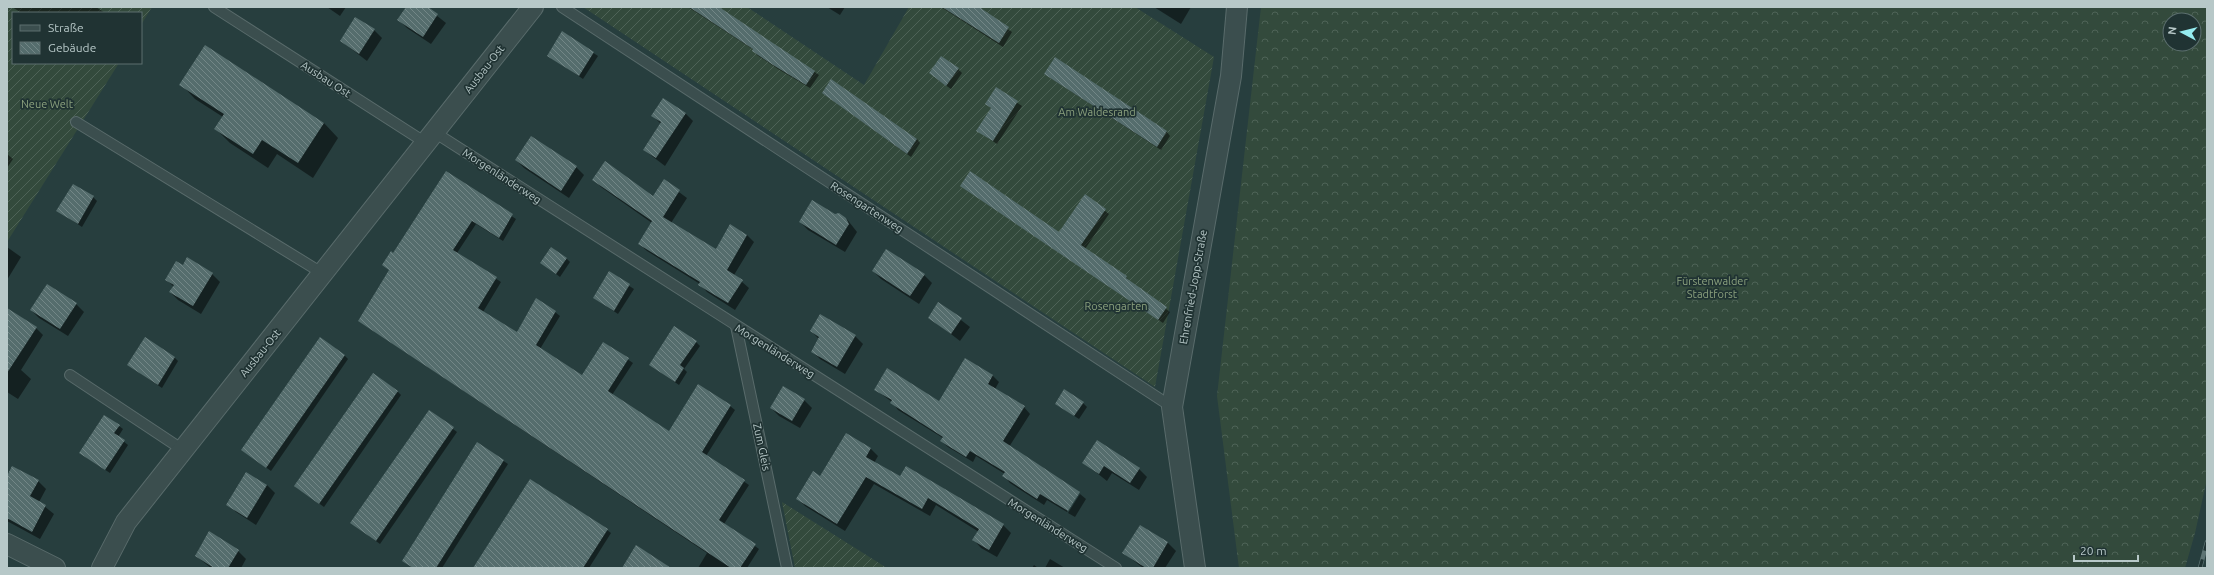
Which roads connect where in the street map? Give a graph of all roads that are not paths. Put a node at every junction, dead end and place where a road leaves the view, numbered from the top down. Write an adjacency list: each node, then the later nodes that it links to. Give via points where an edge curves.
1 (214, 7): 6 (lane, Ausbau Ost)
2 (533, 7): 6 (street, Ausbau-Ost)
3 (562, 7): 10 (lane, Rosengartenweg)
4 (1237, 7): 10 (street, Ehrenfried-Jopp-Straße, via 1231,76)
5 (76, 122): 7 (lane)
6 (430, 138): 7 (street, Ausbau-Ost); 8 (lane, Morgenländerweg)
7 (322, 273): 11 (street, Ausbau-Ost)
8 (736, 326): 15 (lane, Zum Gleis); 16 (lane, Morgenländerweg)
9 (70, 376): 11 (lane)
10 (1172, 407): 17 (street, Ehrenfried-Jopp-Straße)
11 (183, 450): 14 (street, Ausbau-Ost, via 126,522)
12 (7, 544): 13 (street)
13 (56, 568)
14 (102, 568)
15 (787, 568)
16 (1116, 568)
17 (1195, 568)

